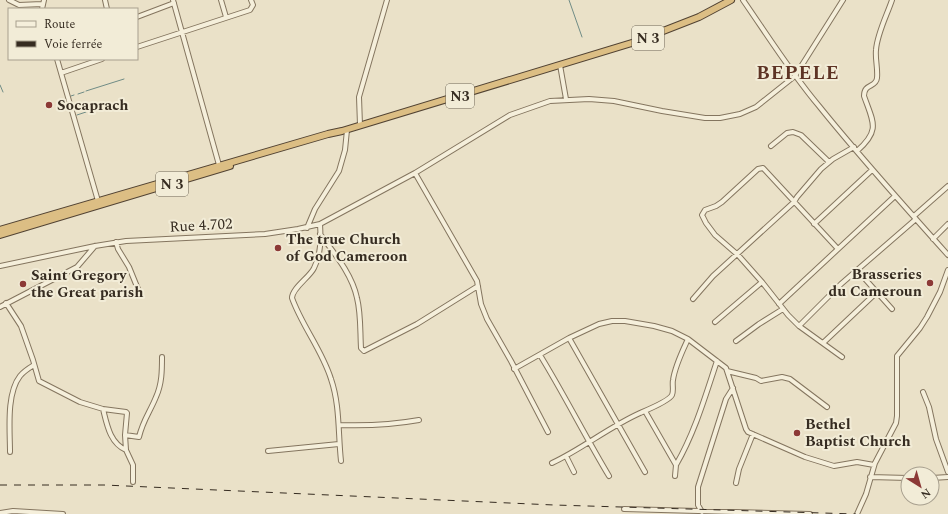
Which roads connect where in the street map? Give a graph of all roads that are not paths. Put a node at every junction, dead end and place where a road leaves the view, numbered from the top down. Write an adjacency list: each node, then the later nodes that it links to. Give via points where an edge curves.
1 (9, 0): 11 (street, via 19,5)
2 (221, 0): 13 (street)
3 (251, 0): 13 (street, via 253,5 250,10)
4 (387, 0): 22 (street, via 359,97)
5 (732, 0): 10 (highway, N 3)
6 (743, 0): 20 (street)
7 (843, 0): 20 (street)
8 (892, 0): 26 (street, via 878,39 877,79 864,91 874,125 873,133)
9 (173, 2): 12 (street); 14 (street)
10 (724, 2): 18 (highway, N 3, via 667,30)
11 (43, 4)
12 (138, 17)
13 (226, 17): 14 (street)
14 (182, 33): 15 (street); 28 (street)
15 (138, 47)
16 (56, 60): 19 (street)
17 (99, 60): 19 (street)
18 (560, 65): 21 (street); 22 (highway, N3)
19 (61, 73): 34 (street)
20 (795, 76): 21 (street, Rue 4.702, via 756,106 740,114 720,118 684,115 614,101); 25 (street)
21 (566, 99): 30 (street, Rue 4.702, via 550,100 510,115)
22 (360, 126): 23 (highway, N 3)
23 (345, 130): 28 (highway, N 3); 31 (highway, N 3, via 338,135); 41 (street, via 345,150 339,171 315,209)
24 (771, 146): 27 (street, via 793,132 800,135)
25 (854, 147): 26 (street); 27 (street)
26 (857, 151): 29 (street)
27 (828, 162): 35 (street)
28 (218, 165): 31 (highway, N 3)
29 (872, 170): 33 (street); 39 (street)
30 (415, 173): 38 (street, Rue 4.702); 55 (street)
31 (186, 178): 34 (highway, N 3); 37 (highway, N 3)
32 (948, 186): 36 (street)
33 (895, 196): 36 (street); 48 (street)
34 (98, 201): 37 (highway, N 3)
35 (794, 202): 39 (street); 49 (street); 49 (street, via 763,168 760,168 722,202 705,210 702,215 706,223)
36 (915, 217): 45 (street); 52 (street)
37 (32, 223): 42 (highway, N 3); 44 (highway, N 3)
38 (320, 224): 41 (street, Rue 4.702); 43 (street)
39 (814, 224): 48 (street)
40 (948, 224): 45 (street)
41 (307, 228): 46 (street, Rue 4.702, via 265,234)
42 (0, 230)
43 (320, 234): 55 (street, via 341,263 354,288 360,320 361,348 364,351 417,324); 84 (street, via 321,244 314,269 294,292 292,298 331,379)
44 (0, 235)
45 (933, 239): 50 (street)
46 (116, 242): 47 (street, Rue 4.702); 57 (street)
47 (95, 246): 51 (street, Rue 4.702); 59 (street, via 77,267)
48 (838, 249): 60 (street)
49 (738, 255): 54 (street); 58 (street, via 713,276)
50 (948, 255)
51 (0, 266)
52 (857, 270): 56 (street); 65 (street)
53 (948, 270): 97 (street, via 927,317 897,356 897,416)
54 (762, 282): 60 (street); 64 (street)
55 (478, 286): 75 (street, via 487,319)
56 (877, 292): 62 (street); 69 (street)
57 (140, 294)
58 (693, 299)
59 (6, 303): 61 (street); 74 (street, via 21,326)
60 (779, 304): 63 (street)
61 (0, 307)
62 (892, 309)
63 (783, 310): 65 (street); 68 (street)
64 (716, 322)
65 (799, 326): 69 (street)
66 (569, 338): 67 (street, via 599,324 625,321 672,331); 70 (street); 83 (street)
67 (688, 339): 73 (street); 81 (street, via 673,380 672,395)
68 (736, 341)
69 (823, 343): 72 (street)
70 (540, 355): 75 (street); 88 (street)
71 (162, 357): 87 (street, via 159,388 139,437)
72 (842, 357)
73 (717, 361): 76 (street); 96 (street, via 688,445)
74 (34, 365): 80 (street, via 40,382 80,402); 92 (street, via 20,376 13,391)
75 (514, 369): 85 (street)
76 (727, 371): 77 (street); 79 (street, via 760,381 782,377 790,379)
77 (733, 388): 86 (street, via 746,430); 109 (street, via 726,399 698,487 698,505)
78 (923, 392): 100 (street)
79 (826, 407)
80 (103, 409): 87 (street, via 127,413); 90 (street, via 111,436 117,445)
81 (645, 411): 83 (street); 96 (street)
82 (419, 420): 84 (street, via 372,426)
83 (618, 424): 88 (street); 99 (street)
84 (339, 425): 89 (street)
85 (548, 432)
86 (753, 434): 97 (street, via 805,457 834,466 857,462); 106 (street, via 738,469)
87 (125, 435): 90 (street)
88 (589, 442): 93 (street); 101 (street)
89 (339, 444): 91 (street); 94 (street)
90 (126, 450): 105 (street, via 133,465)
91 (268, 451)
92 (10, 452)
93 (566, 456): 95 (street); 98 (street)
94 (342, 461)
95 (552, 463)
96 (676, 465): 102 (street)
97 (874, 465): 103 (street)
98 (574, 472)
99 (645, 472)
100 (948, 472)
101 (609, 476)
102 (675, 476)
103 (870, 477): 104 (street); 112 (street)
104 (900, 478)
105 (132, 482)
106 (736, 484)
107 (624, 509): 109 (street)
108 (0, 513): 110 (street, via 13,511)
109 (702, 513): 111 (street)
110 (63, 514)
111 (810, 514)
112 (857, 514)

